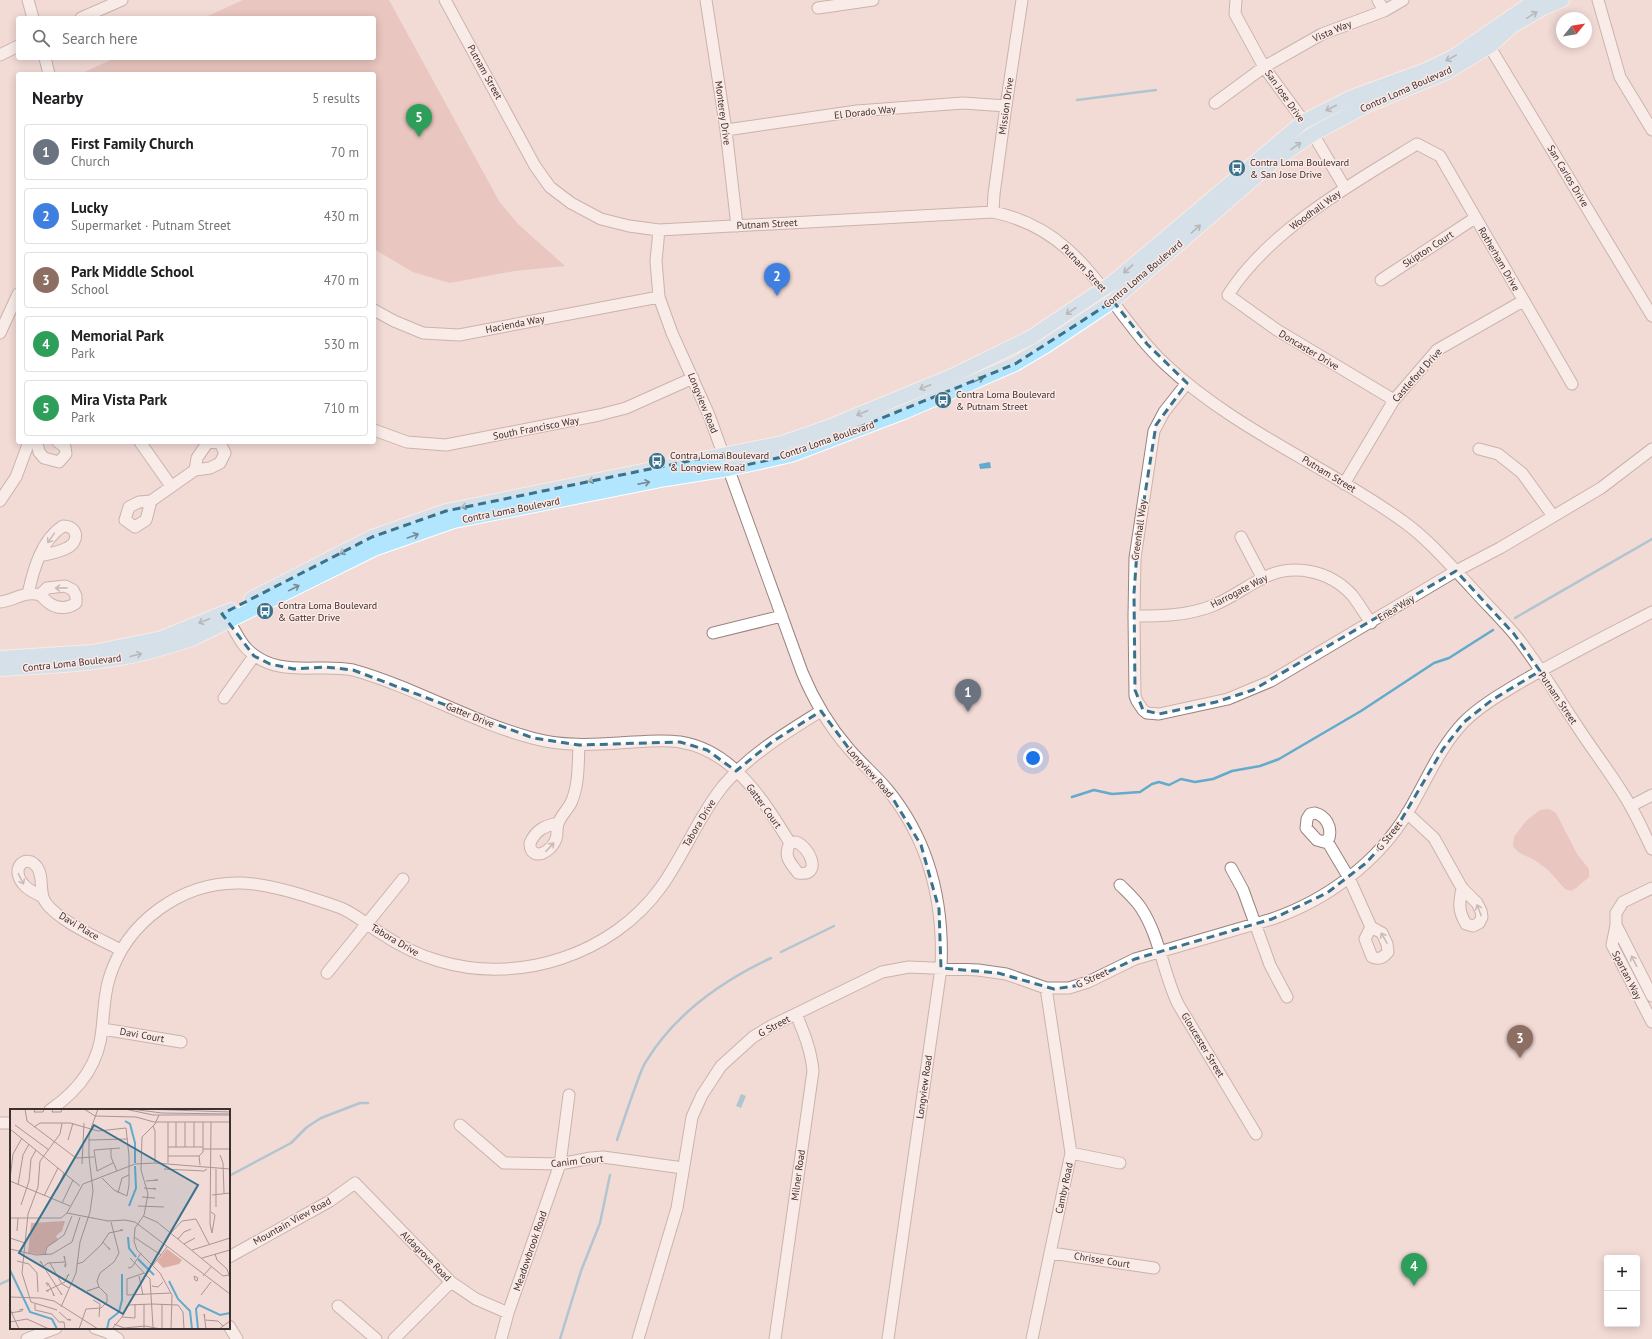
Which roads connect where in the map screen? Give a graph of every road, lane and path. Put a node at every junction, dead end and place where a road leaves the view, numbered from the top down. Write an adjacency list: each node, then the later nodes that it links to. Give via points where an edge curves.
1 (28, 0): 15 (street)
2 (122, 0): 16 (street)
3 (445, 0): 34 (street, Putnam Street, via 535,166 550,187 571,203 601,219)
4 (706, 0): 26 (street, Monterey Drive)
5 (873, 0): 13 (street)
6 (1022, 0): 24 (street, Mission Drive)
7 (1236, 0): 21 (street, San Jose Drive, via 1235,14)
8 (1378, 0): 14 (street)
9 (1403, 0): 14 (street, Vista Way)
10 (1536, 0): 17 (main road, Contra Loma Boulevard)
11 (1562, 0): 17 (main road, Contra Loma Boulevard, one-way to 11)
12 (1598, 0): 27 (street, via 1620,77)
13 (818, 8)
14 (1384, 11): 21 (street, Vista Way, via 1322,34)
15 (32, 16)
16 (86, 16)
17 (1486, 41): 25 (main road, Contra Loma Boulevard, one-way to 25, via 1426,70 1352,97); 28 (main road, Contra Loma Boulevard, via 1447,72 1367,106); 43 (street, San Carlos Drive)
18 (16, 47): 19 (street)
19 (0, 54)
20 (46, 60): 22 (street)
21 (1264, 67): 23 (street, Vista Way); 25 (street, San Jose Drive)
22 (48, 72)
23 (1215, 103)
24 (1006, 106): 26 (street, El Dorado Way, via 963,103 864,111); 31 (street, Mission Drive, via 994,194)
25 (1303, 122): 28 (street, San Jose Drive); 36 (main road, Contra Loma Boulevard, one-way to 36)
26 (726, 130): 33 (street, Monterey Drive)
27 (1652, 130)
28 (1313, 134): 30 (street, San Jose Drive); 39 (main road, Contra Loma Boulevard, one-way to 28, via 1274,161)
29 (1417, 144): 30 (street, Woodhall Way); 32 (street, Rotherham Drive, via 1440,156)
30 (1345, 188): 37 (street, Woodhall Way, via 1280,236 1239,277)
31 (994, 212): 33 (street, Putnam Street); 36 (street, Putnam Street, via 1024,221 1050,235 1070,251)
32 (1475, 218): 35 (street, Skipton Court); 40 (street, Rotherham Drive)
33 (737, 226): 34 (street, Putnam Street)
34 (658, 230): 38 (street, Longview Road, via 656,261)
35 (1381, 280)
36 (1104, 289): 39 (street, Putnam Street); 56 (main road, Contra Loma Boulevard, one-way to 56, via 1030,338 952,376 824,429 782,443)
37 (1228, 295): 48 (street, Doncaster Drive, via 1277,330)
38 (659, 297): 42 (street, Hacienda Way, via 459,335 423,333); 45 (street, Longview Road)
39 (1113, 301): 46 (street, Putnam Street, via 1164,363); 57 (main road, Contra Loma Boulevard, one-way to 39, via 791,455 838,438 1015,364)
40 (1523, 301): 47 (street, Rotherham Drive); 48 (street, Castleford Drive, via 1437,350)
41 (16, 303): 44 (street)
42 (376, 311)
43 (1652, 316)
44 (0, 333)
45 (693, 378): 49 (street, South Francisco Way, via 626,408 599,416 446,445 407,442); 56 (street, Longview Road)
46 (1187, 383): 59 (street, Putnam Street, via 1239,420); 73 (street, Greenhall Way, via 1159,419 1152,439 1135,558)
47 (1572, 384)
48 (1394, 400): 59 (street, Castleford Drive)
49 (376, 431)
50 (34, 444): 61 (street)
51 (36, 444): 52 (street, via 44,458 59,462 66,454 65,447)
52 (61, 444)
53 (141, 444): 60 (street)
54 (1479, 449): 63 (street, via 1498,454 1522,473)
55 (1652, 449): 63 (street, Enea Way, via 1601,488)
56 (723, 454): 57 (street, Longview Road); 74 (main road, Contra Loma Boulevard, one-way to 74, via 446,511 372,537)
57 (728, 469): 72 (street, Longview Road); 74 (main road, Contra Loma Boulevard, one-way to 57, via 374,549 454,521)
58 (195, 470): 60 (street)
59 (1344, 484): 66 (street, Putnam Street, via 1406,523)
60 (171, 486): 62 (street)
61 (0, 501)
62 (151, 501)
63 (1553, 516): 66 (street, Enea Way)
64 (1241, 538): 67 (street)
65 (40, 556): 68 (street, via 33,571)
66 (1456, 571): 75 (street, Enea Way); 80 (street, Putnam Street, via 1512,631)
67 (1263, 579): 73 (street, Harrogate Way, via 1224,601 1196,611 1176,615); 75 (street, Harrogate Way, via 1296,570 1327,576 1352,595)
68 (28, 594): 69 (street); 70 (street)
69 (40, 595)
70 (0, 602)
71 (1652, 612): 80 (street, G Street)
72 (782, 616): 76 (street); 83 (street, Longview Road, via 802,672)
73 (1134, 616): 81 (street, Greenhall Way)
74 (225, 617): 77 (street, Gatter Drive, via 238,638); 78 (main road, Contra Loma Boulevard, one-way to 78, via 162,638 93,652); 79 (main road, Contra Loma Boulevard, one-way to 74, via 127,657 192,639)
75 (1371, 623): 81 (street, Enea Way, via 1271,681 1228,699 1153,714 1147,713 1139,705)
76 (712, 633)
77 (254, 656): 82 (street); 84 (street, Gatter Drive, via 286,668 325,667 353,670 520,734 545,741)
78 (0, 658)
79 (0, 669)
80 (1540, 671): 87 (street, Putnam Street); 88 (street, G Street, via 1492,700 1464,722 1443,749)
81 (1135, 690)
82 (224, 698)
83 (821, 711): 85 (street, Tabora Drive, via 772,742); 106 (street, Longview Road, via 850,750 887,789 921,845 939,909)
84 (579, 745): 85 (street, Gatter Drive, via 680,742 707,750 722,758); 89 (street, via 578,777 574,793)
85 (736, 771): 91 (street, Gatter Court, via 756,793); 100 (street, Tabora Drive, via 715,796 652,898 617,930 577,953 526,967 496,970 467,968 416,953 392,941)
86 (1652, 795): 87 (street)
87 (1631, 806): 92 (street, Putnam Street)
88 (1407, 813): 94 (street, G Street, via 1386,842); 97 (street, via 1434,838)
89 (558, 823)
90 (1327, 841): 94 (street)
91 (790, 843)
92 (1652, 849)
93 (1231, 868): 101 (street, via 1240,883)
94 (1349, 878): 101 (street, G Street, via 1304,906); 103 (street)
95 (403, 879): 100 (street)
96 (1120, 885): 105 (street, Gloucester Street, via 1141,908)
97 (1462, 888)
98 (1652, 888): 102 (street, Spartan Way, via 1623,902 1616,913)
99 (43, 897): 104 (street, Davi Place, via 50,908 84,931)
100 (368, 924): 104 (street, Tabora Drive, via 341,908 274,888 241,883 219,884 194,891 160,908 141,924); 107 (street)
101 (1255, 924): 105 (street, G Street); 110 (street, via 1270,965)
102 (1616, 925): 109 (street, Spartan Way, one-way to 102); 112 (street, Spartan Way, via 1612,945)
103 (1371, 927)
104 (121, 950): 113 (street, Tabora Drive, via 107,986)
105 (1160, 951): 108 (street, G Street, via 1122,964 1080,985 1061,989); 118 (street, Gloucester Street, via 1166,975 1178,1004)
106 (941, 968): 108 (street, G Street, via 998,973); 111 (street, G Street, via 908,967 882,972); 141 (street, Longview Road)
107 (327, 973)
108 (1046, 988): 119 (street, Camby Road)
109 (1652, 996)
110 (1287, 997)
111 (796, 1014): 122 (street, G Street, via 753,1037 721,1066 702,1094 692,1117); 140 (street, Milner Road, via 812,1058 813,1071)
112 (1652, 1022)
113 (103, 1029): 114 (street, Davi Court); 116 (street, Tabora Drive, via 96,1056 88,1072 70,1094)
114 (181, 1042)
115 (569, 1095): 121 (street, Meadowbrook Road)
116 (51, 1109)
117 (460, 1125): 121 (street, Canim Court, via 504,1163)
118 (1256, 1134)
119 (1072, 1154): 120 (street); 124 (street, Camby Road)
120 (1120, 1163)
121 (560, 1164): 122 (street, Canim Court, via 603,1157); 129 (street, Meadowbrook Road)
122 (683, 1168): 139 (street, G Street, via 678,1208)
123 (355, 1183): 125 (street, Mountain View Road, via 330,1201); 127 (street, Aldagrove Road)
124 (1051, 1253): 126 (street, Chrisse Court); 142 (street, Camby Road)
125 (230, 1256)
126 (1154, 1268)
127 (451, 1282): 129 (street, Aldagrove Road, via 476,1299); 137 (street)
128 (338, 1306): 136 (street)
129 (508, 1313): 138 (street, Meadowbrook Road)
130 (230, 1328): 135 (street)
131 (53, 1329): 133 (street)
132 (97, 1329): 134 (street)
133 (27, 1339)
134 (118, 1339)
135 (237, 1339)
136 (376, 1339)
137 (394, 1339)
138 (501, 1339)
139 (638, 1339)
140 (775, 1339)
141 (888, 1339)
142 (1032, 1339)

